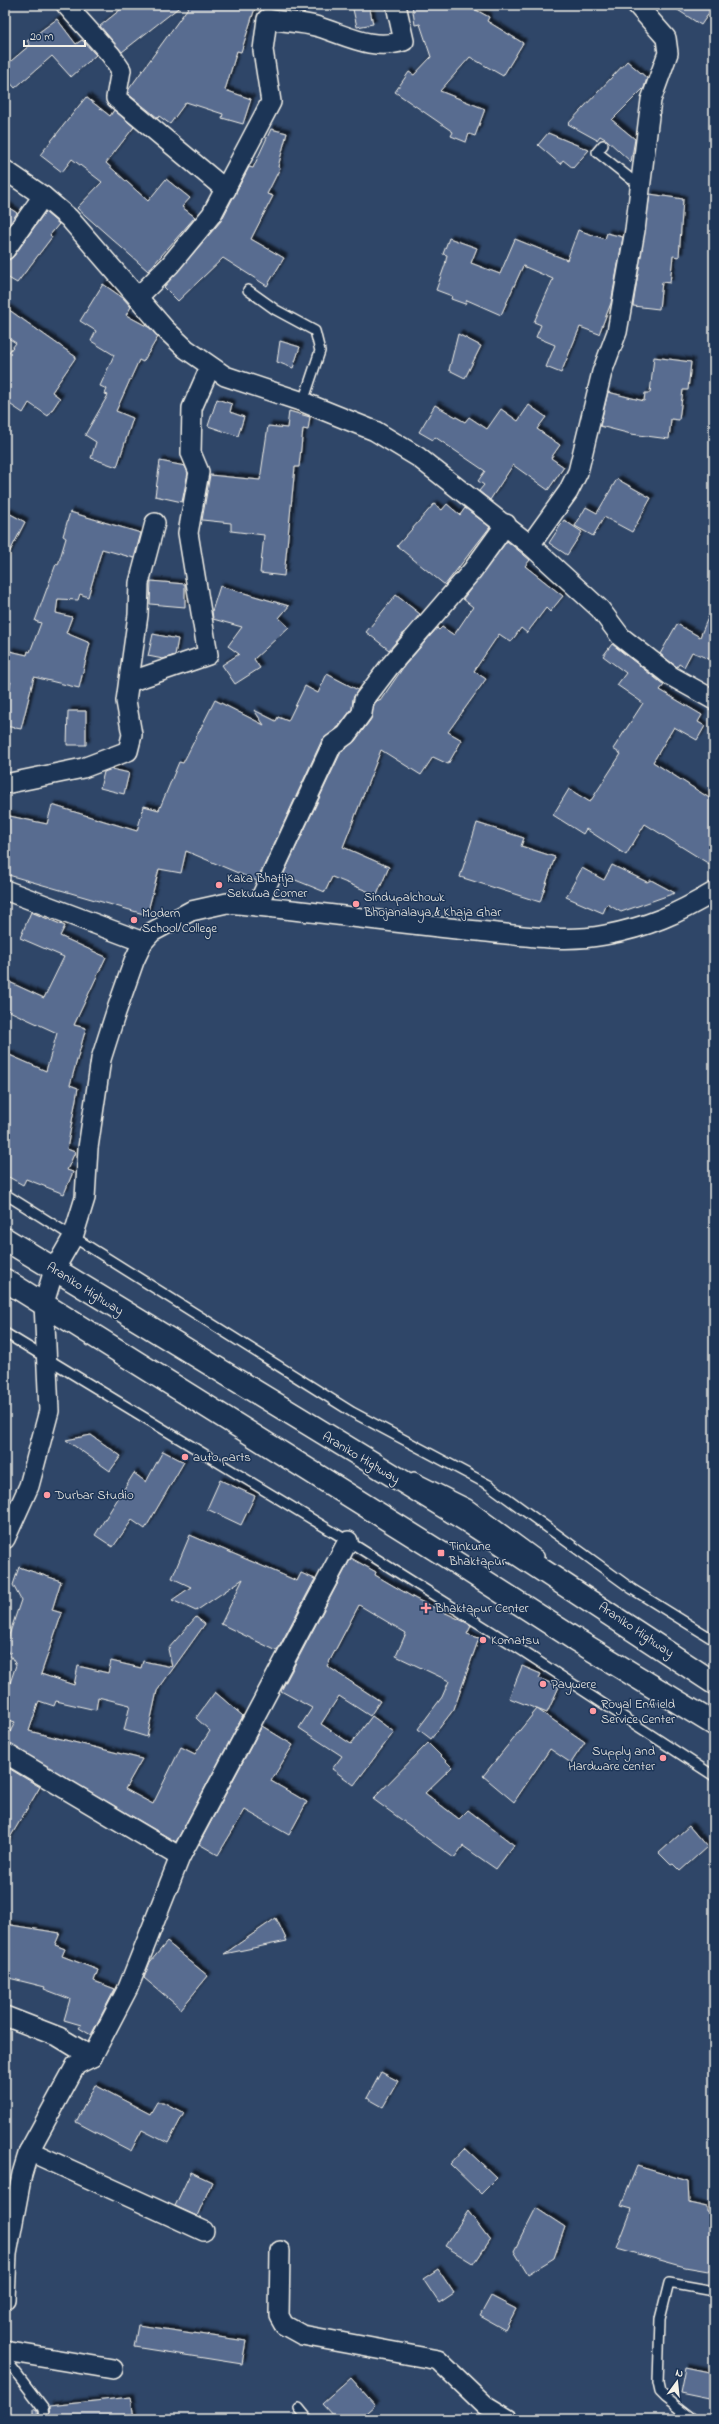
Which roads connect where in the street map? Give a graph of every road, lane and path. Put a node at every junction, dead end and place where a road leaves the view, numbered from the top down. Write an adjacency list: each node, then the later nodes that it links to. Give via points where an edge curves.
1 (66, 5): 8 (street, via 111,55 121,70 116,98)
2 (396, 5): 4 (street, via 404,41 396,44 370,44 348,39 318,26)
3 (637, 5): 7 (street, via 666,38 668,52 651,100)
4 (268, 12): 8 (street, via 263,50 271,102)
5 (603, 145): 7 (lane, via 597,152 631,179)
6 (5, 170): 9 (street)
7 (641, 182): 17 (street, via 617,332 602,372 578,472 568,492)
8 (226, 190): 12 (street, via 212,214 170,265)
9 (43, 196): 10 (street); 12 (street, via 69,218)
10 (5, 250)
11 (248, 290): 14 (lane, via 276,310 315,331 320,351)
12 (138, 297): 13 (street, via 186,349)
13 (210, 367): 14 (street, via 225,376); 18 (street, via 192,408 191,453 199,472 188,533 208,655)
14 (303, 402): 16 (street, via 375,431 418,457)
15 (155, 523): 18 (street, via 139,583 138,615)
16 (506, 524): 17 (street); 23 (street, via 472,571 389,667 364,700 362,713 346,735 332,745)
17 (530, 545): 19 (street, via 600,609 621,637 671,676)
18 (129, 682): 20 (street, via 126,701 132,735 128,752 83,768)
19 (714, 700)
20 (5, 784)
21 (5, 890): 24 (street)
22 (714, 892): 23 (street, via 679,913 641,927 604,935 556,938 400,924)
23 (257, 906): 24 (street, via 206,906 152,932)
24 (143, 942): 26 (street, via 101,1059 88,1148 85,1198)
25 (5, 1194): 26 (lane)
26 (73, 1236): 28 (street); 35 (lane, via 352,1412 490,1485 632,1589)
27 (5, 1239): 28 (highway, Araniko Highway)
28 (54, 1270): 30 (street); 36 (highway, Araniko Highway, via 466,1520)
29 (5, 1280): 30 (highway)
30 (44, 1303): 32 (street); 37 (highway, via 573,1638)
31 (5, 1333): 32 (lane)
32 (45, 1358): 33 (street, via 49,1411 29,1486); 34 (lane)
33 (5, 1539)
34 (348, 1541): 39 (lane); 40 (street)
35 (714, 1640)
36 (714, 1683)
37 (714, 1724)
38 (5, 1753): 40 (street)
39 (714, 1776)
40 (180, 1857): 42 (street, via 128,1988)
41 (5, 2016): 42 (street, via 59,2037)
42 (92, 2058): 43 (street, via 76,2065)
43 (29, 2151): 44 (street); 47 (street, via 22,2174 7,2254)
44 (204, 2231)
45 (280, 2251): 54 (street, via 280,2316 284,2326 302,2335 438,2360 485,2405)
46 (714, 2291): 55 (lane, via 669,2283 660,2319 660,2392)
47 (5, 2299)
48 (5, 2351): 50 (street)
49 (5, 2358): 52 (lane, via 43,2408)
50 (112, 2369)
51 (299, 2408): 53 (lane)
52 (44, 2419)
53 (308, 2419)
54 (508, 2419)
55 (693, 2419)

